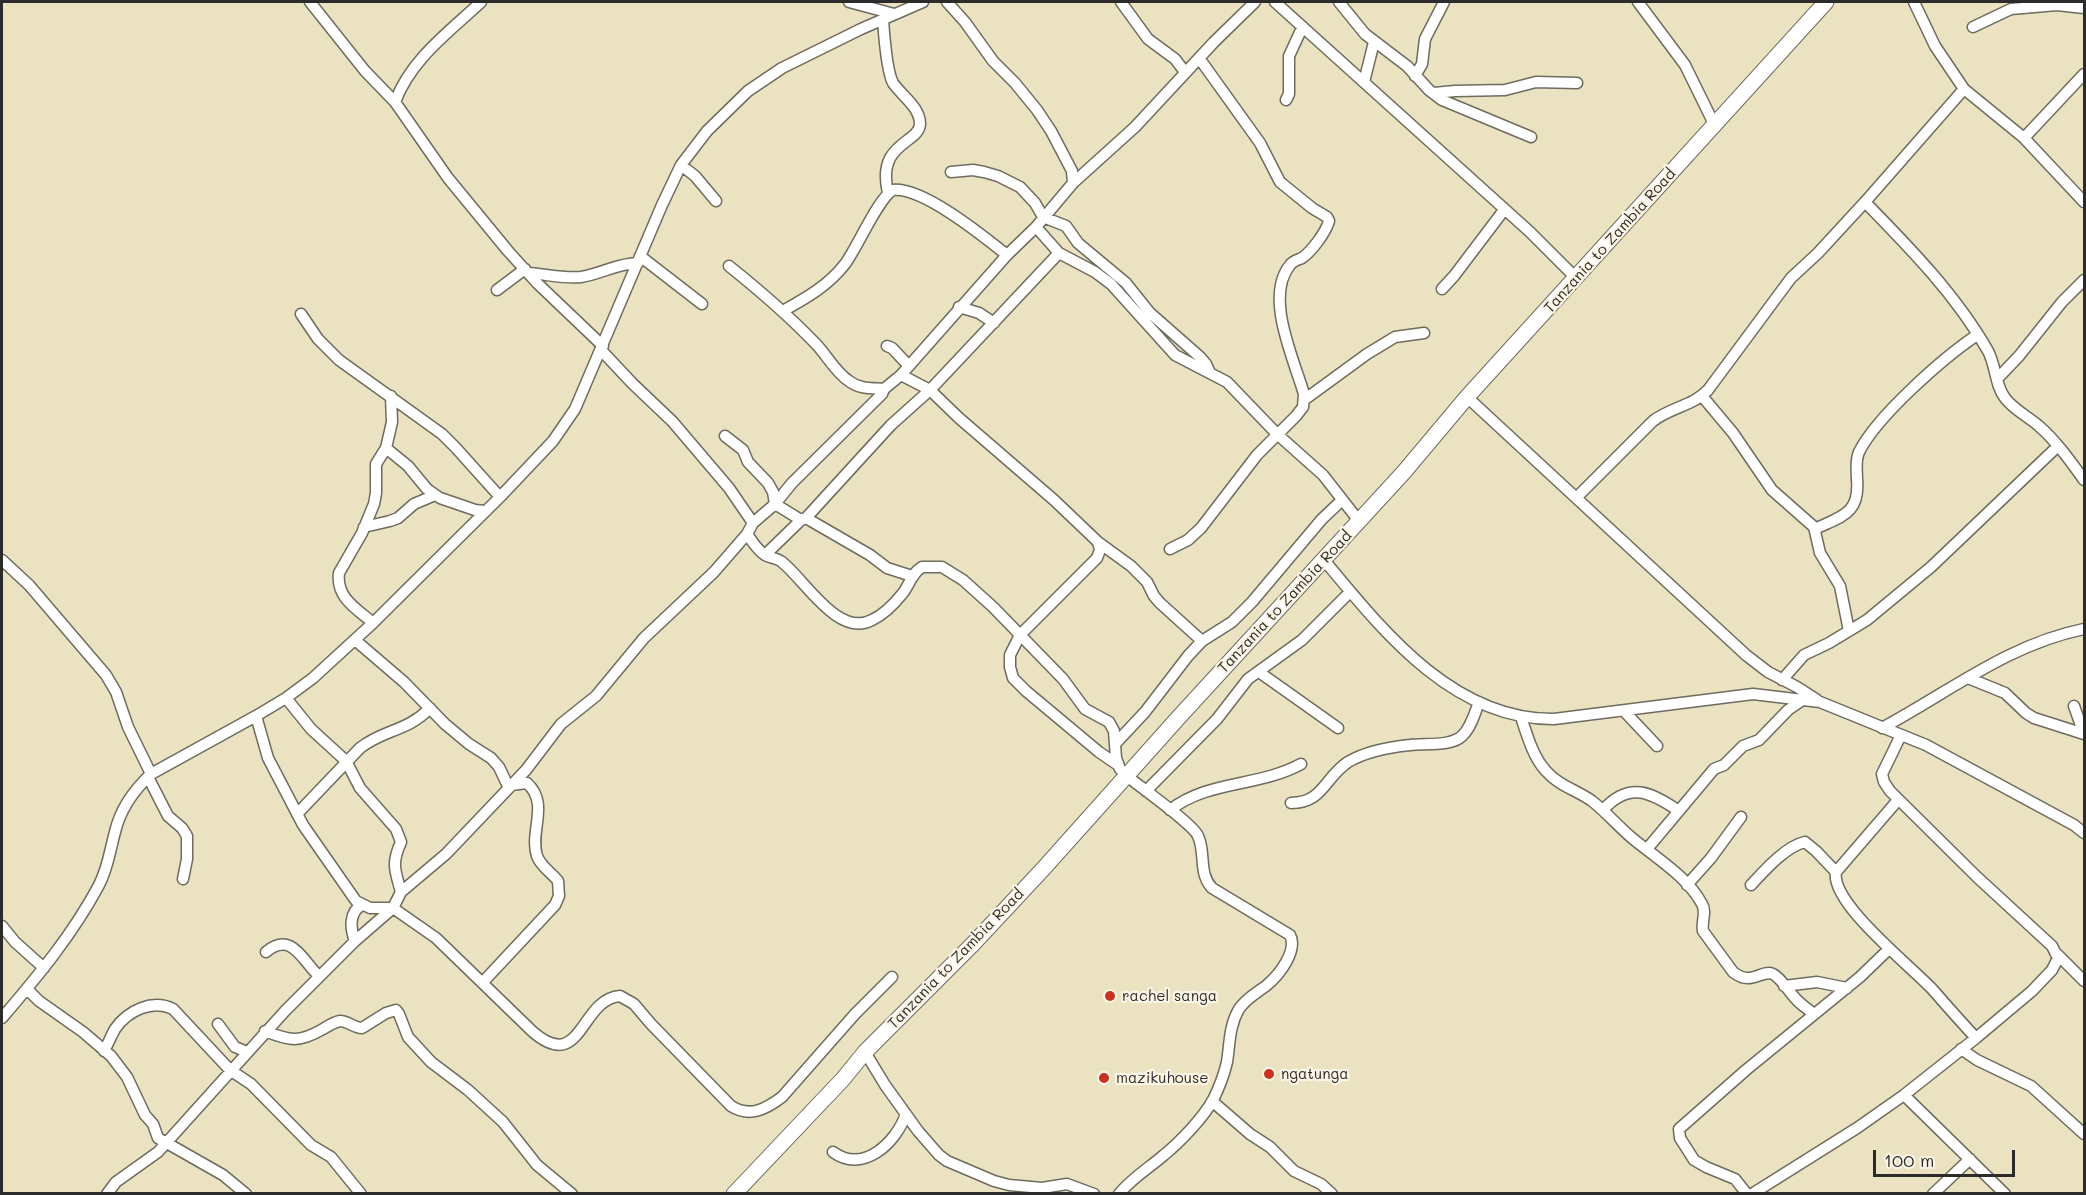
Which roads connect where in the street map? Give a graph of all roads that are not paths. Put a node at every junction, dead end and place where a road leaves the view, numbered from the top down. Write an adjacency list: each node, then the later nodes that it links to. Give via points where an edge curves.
1 (312, 2): 29 (street, via 365,71)
2 (481, 2): 29 (street, via 426,53 400,88)
3 (849, 2): 15 (street)
4 (923, 2): 15 (street)
5 (947, 2): 35 (street, via 1037,110 1072,171)
6 (1121, 2): 21 (street, via 1148,39 1175,59)
7 (1255, 2): 20 (street)
8 (1275, 2): 18 (street)
9 (1339, 2): 19 (street)
10 (1444, 2): 23 (street, via 1425,39 1422,63)
11 (1638, 2): 30 (street, via 1684,65)
12 (1826, 2): 30 (highway, Tanzania to Zambia Road)
13 (1914, 2): 26 (street, via 1935,46)
14 (2085, 8): 17 (street, via 2057,5 2011,9)
15 (894, 14): 16 (street)
16 (883, 20): 33 (street, via 782,68 758,84 714,123); 36 (street, via 890,77 917,111 920,127 887,164)
17 (1972, 27)
18 (1302, 28): 24 (street); 28 (street, via 1289,56)
19 (1374, 42): 23 (street); 24 (street)
20 (1199, 58): 21 (street); 70 (street, via 1260,143 1280,182 1329,220 1307,253 1291,264 1279,293 1280,312)
21 (1185, 72): 35 (street, via 1135,127)
22 (2085, 74): 32 (street)
23 (1415, 76): 27 (street)
24 (1364, 82): 40 (street)
25 (1577, 83): 27 (street, via 1536,82 1505,90)
26 (1964, 89): 32 (street); 38 (street)
27 (1434, 93): 31 (street, via 1453,106)
28 (1286, 100)
29 (395, 102): 47 (street, via 448,178)
30 (1715, 126): 48 (highway, Tanzania to Zambia Road)
31 (1531, 137)
32 (2024, 138): 39 (street)
33 (681, 165): 37 (street); 45 (street)
34 (951, 172): 41 (street, via 973,170 998,176 1020,187)
35 (1073, 183): 41 (street)
36 (888, 193): 44 (street, via 903,190 946,210); 54 (street, via 839,272 820,290)
37 (716, 201)
38 (1865, 202): 58 (street, via 1939,281); 68 (street, via 1791,278)
39 (2085, 202)
40 (1504, 210): 48 (street); 50 (street)
41 (1043, 217): 42 (street); 62 (street, via 1065,226 1078,243 1126,283 1150,313 1200,357)
42 (1036, 227): 43 (street); 44 (street)
43 (1059, 253): 56 (street); 62 (street, via 1111,284 1175,355)
44 (1007, 255): 53 (street)
45 (639, 260): 47 (street, via 581,277); 52 (street); 60 (street)
46 (729, 266): 54 (street)
47 (526, 271): 51 (street); 60 (street)
48 (1576, 278): 69 (highway, Tanzania to Zambia Road)
49 (2085, 280): 64 (street)
50 (1442, 289)
51 (497, 290)
52 (702, 304)
53 (959, 307): 56 (street); 61 (street)
54 (783, 311): 65 (street, via 849,382)
55 (301, 314): 67 (street, via 339,360)
56 (994, 323): 66 (street)
57 (1424, 333): 70 (street, via 1395,337)
58 (1977, 335): 64 (street); 86 (street, via 1886,416 1859,452 1858,494 1853,508)
59 (887, 346): 61 (street)
60 (602, 348): 77 (street, via 570,418); 84 (street, via 672,421)
61 (909, 366): 63 (street)
62 (1210, 373): 71 (street, via 1227,382)
63 (901, 375): 65 (street); 66 (street)
64 (1998, 378): 73 (street, via 2004,398)
65 (884, 389): 80 (street)
66 (930, 390): 82 (street, via 891,425); 88 (street)
67 (391, 396): 74 (street, via 392,422); 77 (street, via 442,434)
68 (1702, 396): 78 (street, via 1653,421); 86 (street, via 1772,490)
69 (1467, 398): 78 (street); 83 (highway, Tanzania to Zambia Road)
70 (1304, 400): 71 (street, via 1296,416)
71 (1277, 434): 79 (street, via 1323,475); 89 (street, via 1193,537)
72 (725, 436): 80 (street, via 743,450 748,462 768,483)
73 (2058, 446): 75 (street); 97 (street, via 1931,567)
74 (386, 448): 76 (street); 85 (street, via 376,464 376,493)
75 (2085, 480)
76 (435, 495): 81 (street); 85 (street, via 414,504 398,518)
77 (500, 497): 81 (street)
78 (1577, 497): 103 (street, via 1746,655)
79 (1342, 500): 83 (street); 100 (street, via 1252,602 1232,622)
80 (776, 504): 82 (street); 84 (street)
81 (485, 511): 95 (street)
82 (803, 519): 90 (street); 93 (street, via 887,568)
83 (1359, 521): 92 (highway, Tanzania to Zambia Road)
84 (753, 523): 87 (street)
85 (364, 527): 95 (street, via 339,573 339,588)
86 (1815, 529): 97 (street, via 1820,553 1840,586)
87 (747, 534): 90 (street); 123 (street, via 714,572 644,638 596,696 561,724)
88 (1098, 542): 98 (street, via 1097,558); 100 (street, via 1131,566 1160,603)
89 (1170, 549)
90 (765, 555): 93 (street, via 780,560 829,610 853,624 866,623 885,611 902,594)
91 (2, 560): 122 (street, via 29,585 106,675)
92 (1323, 560): 94 (street); 121 (highway, Tanzania to Zambia Road)
93 (912, 576): 98 (street, via 922,567 946,569 978,593)
94 (1350, 592): 101 (street, via 1302,640); 106 (street, via 1427,670)
95 (373, 623): 99 (street)
96 (2085, 629): 102 (street, via 2037,642)
97 (1850, 631): 103 (street, via 1807,653)
98 (1020, 635): 117 (street, via 1063,679 1085,709 1109,722); 121 (street, via 1009,660 1013,678)
99 (355, 640): 104 (street); 109 (street)
100 (1202, 641): 117 (street)
101 (1259, 672): 113 (street); 124 (street, via 1248,679 1217,719)
102 (1968, 678): 114 (street); 115 (street, via 2005,693 2034,718)
103 (1782, 680): 107 (street)
104 (286, 698): 111 (street); 119 (street, via 311,729)
105 (1804, 699): 107 (street); 110 (street, via 1753,694); 129 (street, via 1760,740 1743,746 1724,765 1715,768)
106 (1479, 702): 112 (street); 126 (street, via 1466,734 1460,739 1365,755 1338,770 1311,800)
107 (1820, 702): 114 (street)
108 (2074, 706): 115 (street)
109 (430, 708): 119 (street, via 409,725 371,740); 123 (street, via 452,730 491,758)
110 (1624, 711): 112 (street); 118 (street)
111 (256, 716): 122 (street); 130 (street, via 268,758)
112 (1521, 717): 128 (street, via 1546,771)
113 (1338, 728)
114 (1882, 728): 116 (street)
115 (2085, 734)
116 (1901, 735): 125 (street, via 1882,776); 132 (street)
117 (1115, 744): 121 (street)
118 (1657, 746)
119 (346, 761): 130 (street); 138 (street, via 360,788 401,837 395,872)
120 (1301, 764): 127 (street, via 1274,777 1198,793)
121 (1122, 771): 124 (street); 162 (highway, Tanzania to Zambia Road, via 988,928)
122 (149, 775): 135 (street, via 168,816 187,836); 146 (street, via 123,810 99,886)
123 (511, 785): 138 (street, via 446,854); 150 (street, via 527,783 536,794 537,854 558,881 559,893 555,905)
124 (1146, 791): 127 (street)
125 (1898, 800): 134 (street); 145 (street)
126 (1291, 803)
127 (1170, 810): 165 (street, via 1198,835 1204,877 1212,888 1293,939 1291,953 1275,977 1245,1002 1236,1016 1226,1068)
128 (1603, 810): 129 (street, via 1623,795 1637,792 1654,796); 133 (street)
129 (1679, 811): 133 (street)
130 (297, 814): 139 (street, via 338,878)
131 (1741, 817): 136 (street)
132 (2085, 833)
133 (1647, 849): 136 (street)
134 (1836, 872): 137 (street, via 1812,847 1798,843); 143 (street, via 1838,891)
135 (183, 879)
136 (1687, 885): 151 (street, via 1704,907 1705,934 1733,972 1749,978 1771,974)
137 (1751, 885)
138 (401, 892): 140 (street)
139 (362, 905): 140 (street); 142 (street, via 351,914)
140 (393, 908): 142 (street); 150 (street, via 436,938)
141 (2, 926): 146 (street)
142 (355, 941): 147 (street)
143 (1889, 948): 152 (street); 158 (street)
144 (266, 952): 147 (street, via 275,945 289,946)
145 (2057, 954): 149 (street); 158 (street, via 2057,963 2045,978)
146 (44, 968): 153 (street)
147 (319, 976): 157 (street)
148 (892, 977): 150 (street, via 782,1097 750,1113 731,1106 625,998 607,1000 568,1042 554,1046 532,1032)
149 (2085, 981)
150 (483, 982)
151 (1784, 986): 152 (street, via 1817,982); 154 (street)
152 (1847, 988): 154 (street)
153 (27, 989): 155 (street); 160 (street)
154 (1814, 1014): 180 (street, via 1678,1131 1694,1160 1735,1179)
155 (2, 1018)
156 (218, 1024): 161 (street, via 235,1047)
157 (265, 1031): 161 (street); 175 (street, via 300,1040 337,1022 362,1028 386,1012 396,1011 408,1037 431,1062 498,1117 537,1165)
158 (1976, 1038): 159 (street)
159 (1961, 1049): 164 (street); 167 (street, via 2031,1086)
160 (104, 1051): 163 (street, via 124,1019 144,1007 164,1005 173,1009); 168 (street, via 127,1077 158,1138)
161 (246, 1052): 163 (street)
162 (865, 1052): 166 (street); 176 (highway, Tanzania to Zambia Road)
163 (230, 1070): 168 (street); 174 (street, via 251,1084 309,1143 331,1157)
164 (1904, 1095): 170 (street); 181 (street)
165 (1212, 1101): 178 (street, via 1172,1148); 179 (street, via 1294,1171)
166 (906, 1114): 169 (street, via 891,1141 867,1158 847,1160); 171 (street, via 939,1155)
167 (2085, 1134)
168 (167, 1142): 172 (street); 173 (street, via 223,1175)
169 (833, 1152)
170 (1970, 1159): 182 (street); 183 (street)
171 (1007, 1189): 177 (street, via 1064,1184)
172 (107, 1194)
173 (246, 1194)
174 (361, 1194)
175 (572, 1194)
176 (734, 1194)
177 (1094, 1194)
178 (1119, 1194)
179 (1332, 1194)
180 (1747, 1194)
181 (1752, 1194)
182 (1933, 1194)
183 (2005, 1194)

